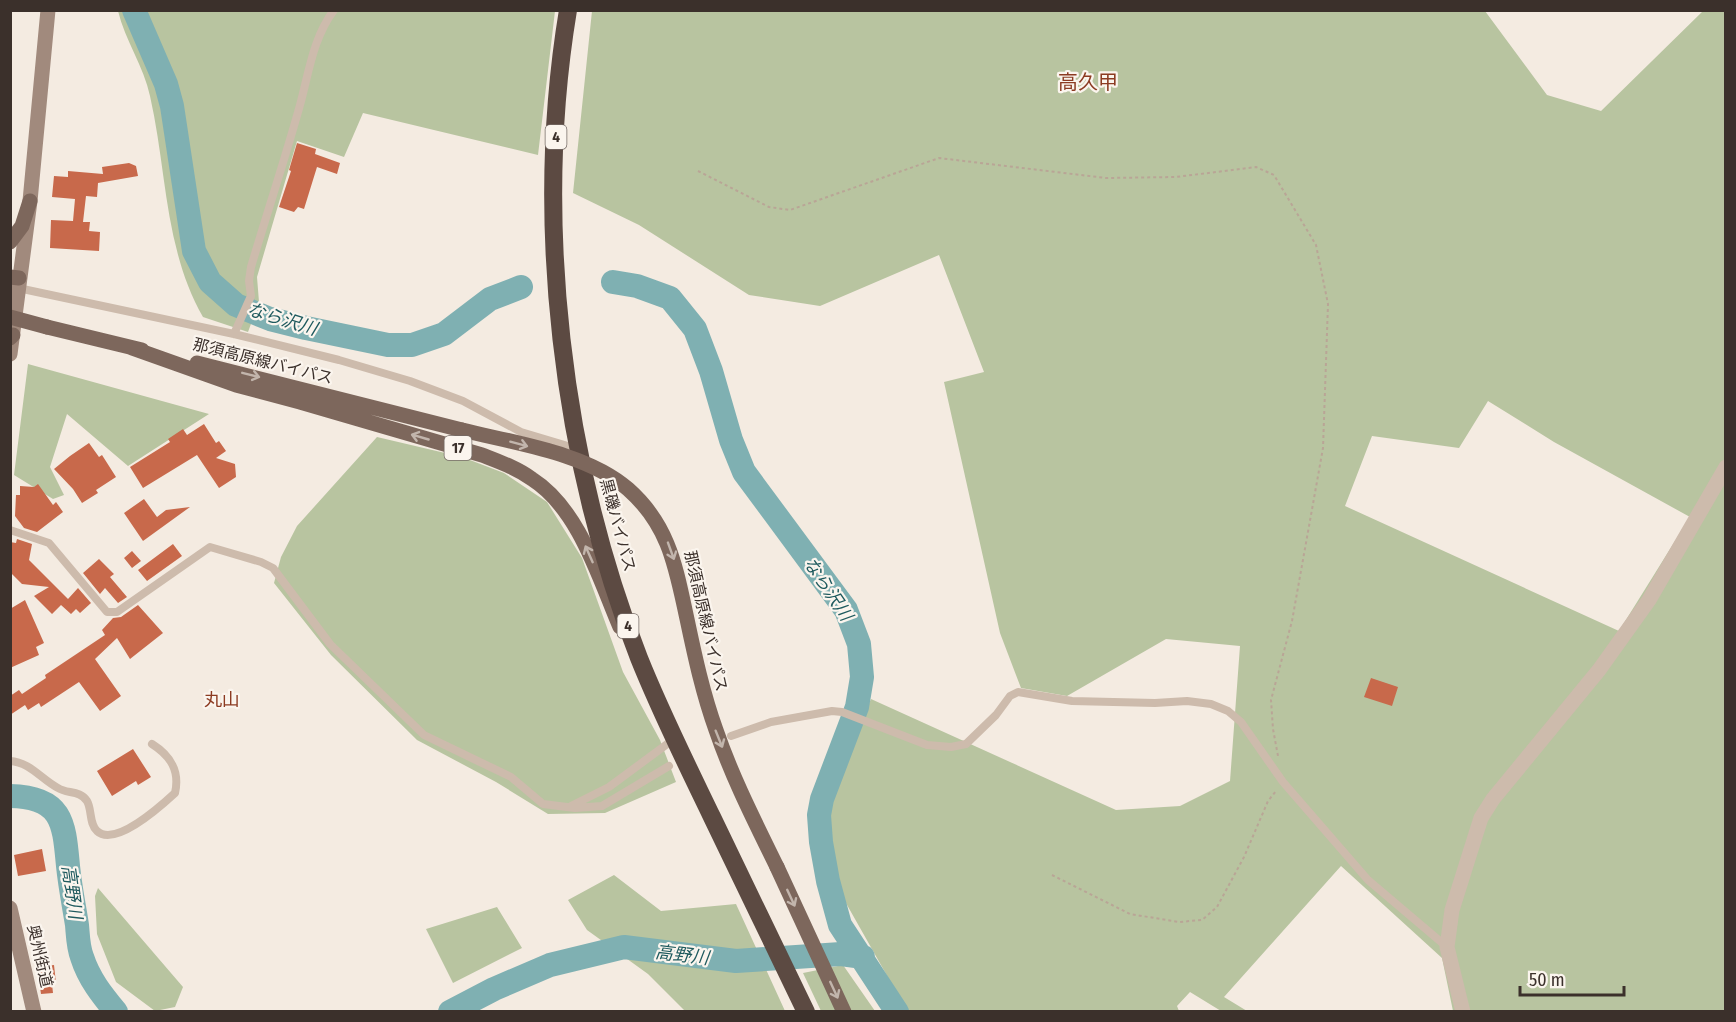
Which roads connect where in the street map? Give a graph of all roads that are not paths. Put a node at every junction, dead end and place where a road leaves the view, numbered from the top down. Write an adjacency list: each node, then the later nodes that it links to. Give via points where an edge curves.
1 (48, 10): 4 (main road)
2 (333, 10): 8 (lane, via 317,39 251,267 251,296)
3 (568, 10): 12 (highway, 黒磯バイパス / 4, via 554,170 556,265 565,368)
4 (30, 201): 5 (main road, via 22,226); 6 (main road)
5 (10, 242)
6 (16, 281): 8 (lane); 9 (main road)
7 (10, 318): 10 (main road, 那須高原線バイパス / 17, bridge)
8 (234, 334): 12 (lane, via 410,381 463,400 521,432)
9 (12, 337): 11 (main road)
10 (132, 348): 15 (main road, 那須高原線バイパス / 17, one-way to 10, via 620,628 584,542 566,513 534,479 482,455 236,385); 26 (main road, 那須高原線バイパス / 17, one-way to 26, bridge, via 549,452 592,467 628,490 645,507 670,546 716,730 741,793)
11 (10, 354)
12 (579, 449): 15 (highway, 黒磯バイパス / 4, via 610,573)
13 (1725, 467): 23 (street, via 1649,600 1599,670 1481,818 1452,910)
14 (10, 530): 21 (lane, via 49,543 107,612 117,612 210,547 261,562 273,568 330,644 424,735 511,777 543,804)
15 (658, 702): 17 (highway, 黒磯バイパス / 4)
16 (731, 736): 23 (lane, via 771,722 832,711 927,746 951,747 966,744 1018,692 1072,701 1211,704 1241,722 1283,782 1368,880)
17 (674, 739): 21 (lane, via 609,786); 25 (highway, 黒磯バイパス / 4)
18 (152, 744): 19 (lane, via 164,751 177,775 176,793 153,814 114,835 103,835 94,828 82,795 57,788 20,761)
19 (10, 761)
20 (669, 766): 21 (lane, via 602,806)
21 (568, 807)
22 (10, 908): 24 (main road, 奥州街道)
23 (1447, 947): 27 (street)
24 (34, 1011)
25 (806, 1011)
26 (844, 1011)
27 (1463, 1011)

